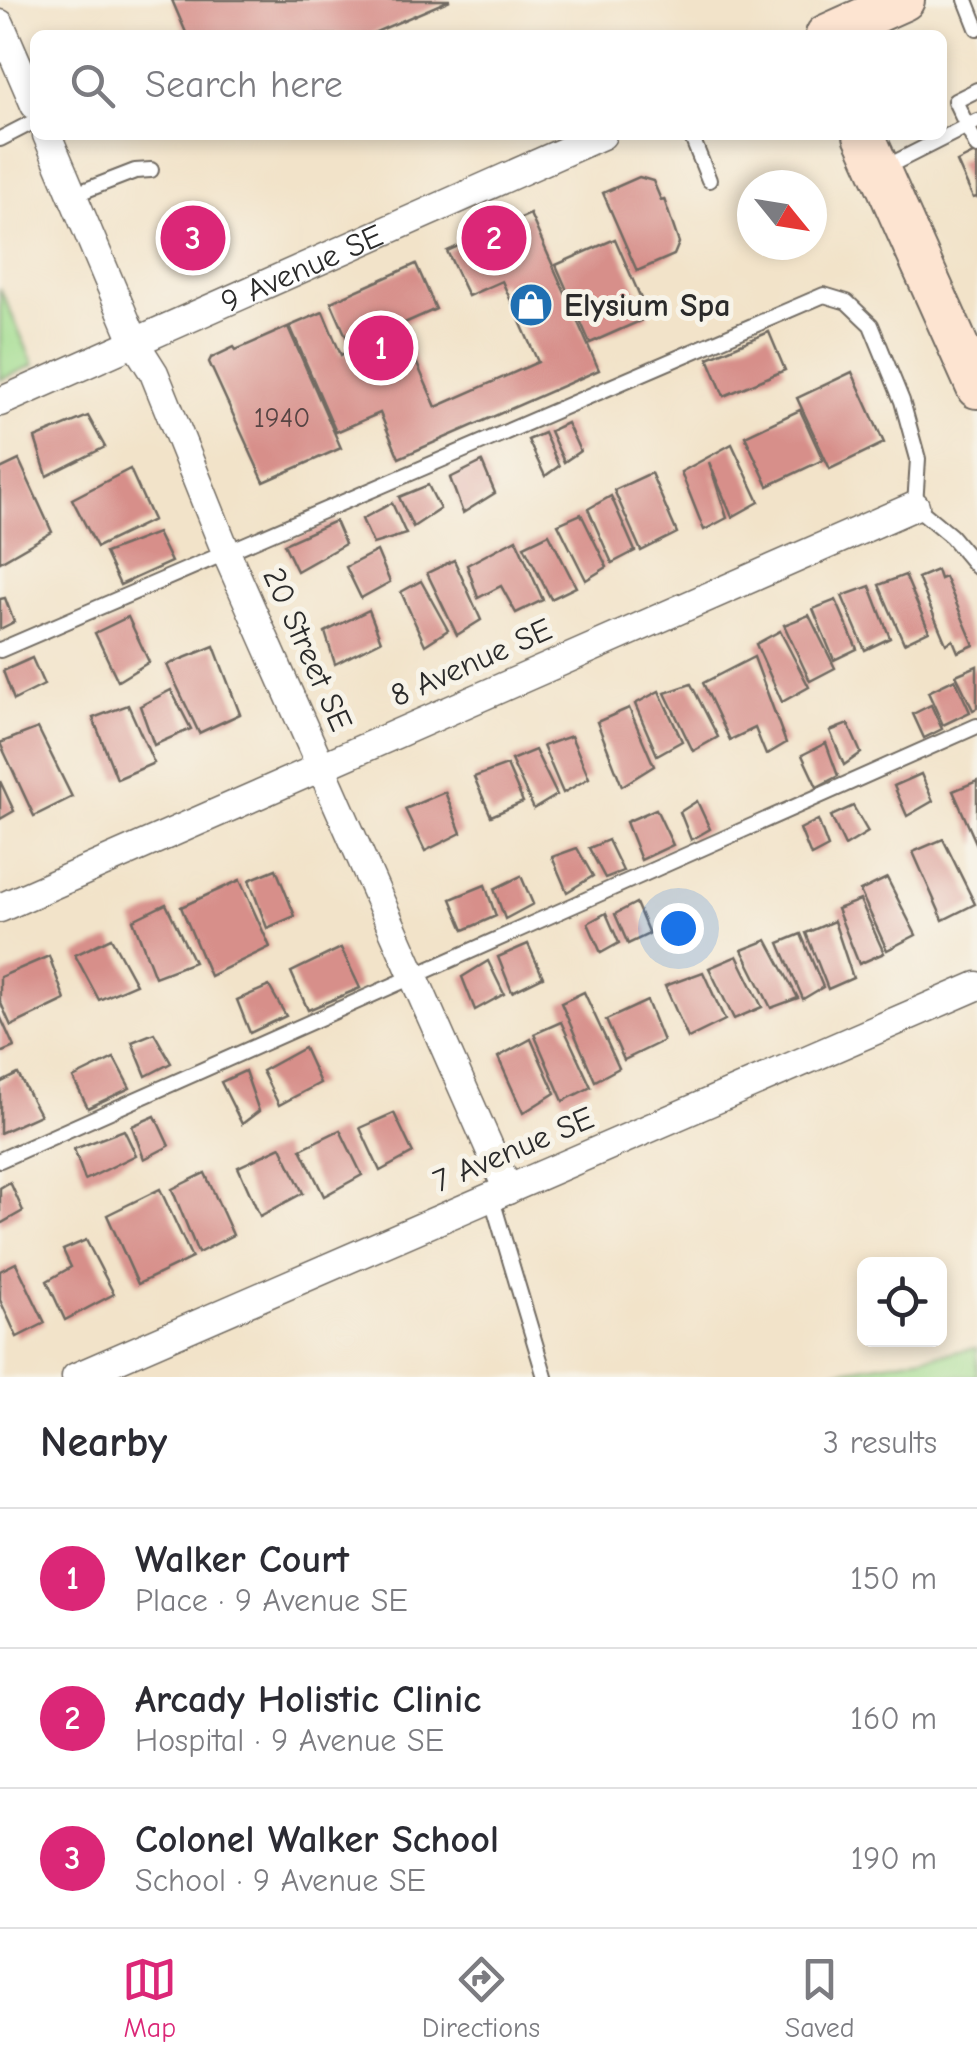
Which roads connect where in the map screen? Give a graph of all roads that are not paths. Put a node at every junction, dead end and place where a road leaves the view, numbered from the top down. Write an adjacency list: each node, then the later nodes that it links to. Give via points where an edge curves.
1 (904, 0): 5 (main road)
2 (966, 0): 4 (lane)
3 (0, 24): 7 (street)
4 (977, 28)
5 (837, 30)
6 (977, 90): 9 (lane, via 955,101)
7 (30, 93)
8 (30, 124): 11 (lane)
9 (972, 124): 10 (lane); 16 (lane)
10 (947, 131)
11 (0, 139)
12 (50, 140): 20 (street, 20 Street SE)
13 (591, 140): 21 (street, 9 Avenue SE)
14 (693, 140): 19 (lane)
15 (917, 140): 17 (lane)
16 (977, 147)
17 (872, 153): 22 (main road)
18 (151, 170): 20 (lane)
19 (709, 180)
20 (72, 196): 21 (street, 20 Street SE)
21 (134, 343): 23 (street, 9 Avenue SE); 25 (street, 20 Street SE, via 154,373)
22 (977, 388)
23 (0, 402)
24 (915, 506): 25 (lane, via 918,459 871,325 846,302 824,295); 26 (lane); 29 (street, 8 Avenue SE)
25 (226, 552): 27 (lane); 29 (street, 20 Street SE)
26 (977, 567)
27 (0, 650)
28 (977, 726): 31 (lane)
29 (321, 766): 30 (street, 8 Avenue SE); 31 (street, 20 Street SE)
30 (0, 908)
31 (414, 978): 33 (lane); 34 (street, 20 Street SE)
32 (977, 986): 34 (street, 7 Avenue SE)
33 (0, 1160)
34 (499, 1193): 35 (street, 7 Avenue SE); 36 (lane)
35 (76, 1377)
36 (545, 1377)

